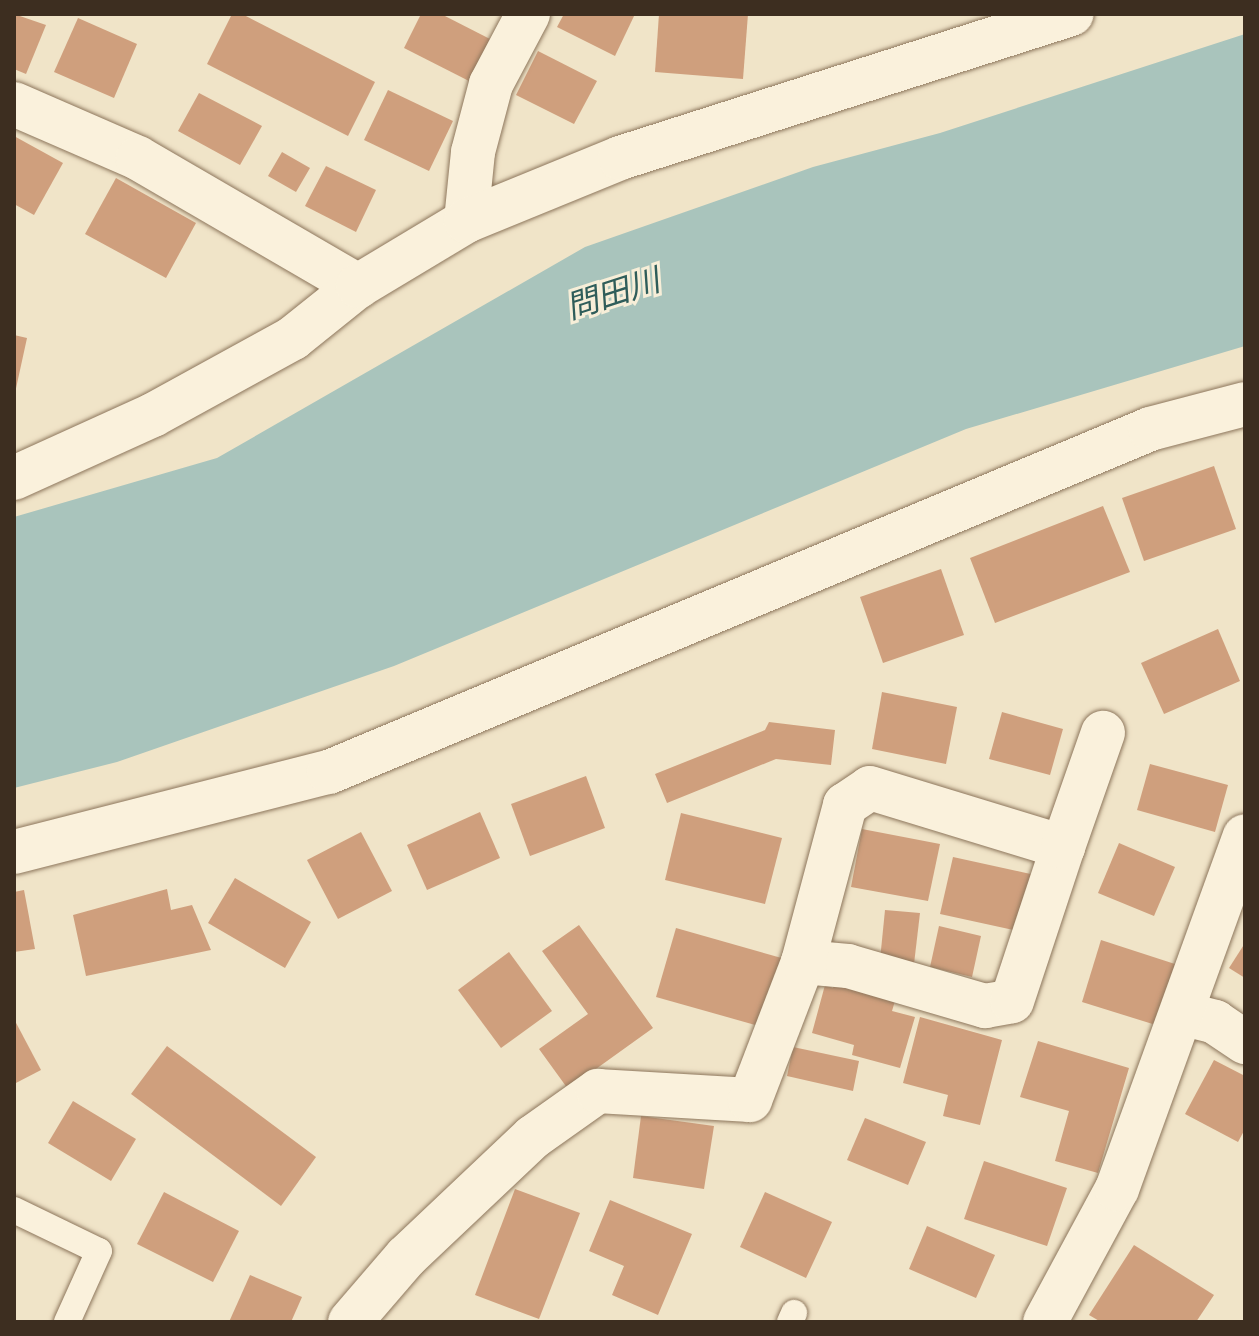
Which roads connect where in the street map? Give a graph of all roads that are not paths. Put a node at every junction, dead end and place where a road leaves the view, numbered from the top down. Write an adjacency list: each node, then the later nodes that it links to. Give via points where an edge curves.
1 (528, 14): 5 (street, via 491,84 473,152)
2 (1072, 14): 3 (street)
3 (1005, 25): 5 (street, via 620,158)
4 (14, 104): 6 (street, via 138,158)
5 (466, 221): 6 (street)
6 (358, 286): 8 (street, via 293,338 153,415)
7 (1244, 410): 12 (street, via 1150,429 329,772)
8 (14, 478)
9 (1103, 733): 11 (street)
10 (1245, 836): 13 (street)
11 (1063, 847): 14 (street, via 1012,1001 985,1006 848,966); 14 (street, via 870,788 845,805)
12 (14, 852)
13 (1237, 886): 15 (street)
14 (803, 962): 19 (street, via 750,1100 598,1091 533,1137 406,1257)
15 (1184, 1014): 16 (street, via 1215,1022); 20 (street, via 1117,1189)
16 (1245, 1042)
17 (14, 1210): 18 (lane, via 99,1251)
18 (67, 1322)
19 (350, 1322)
20 (1045, 1322)

